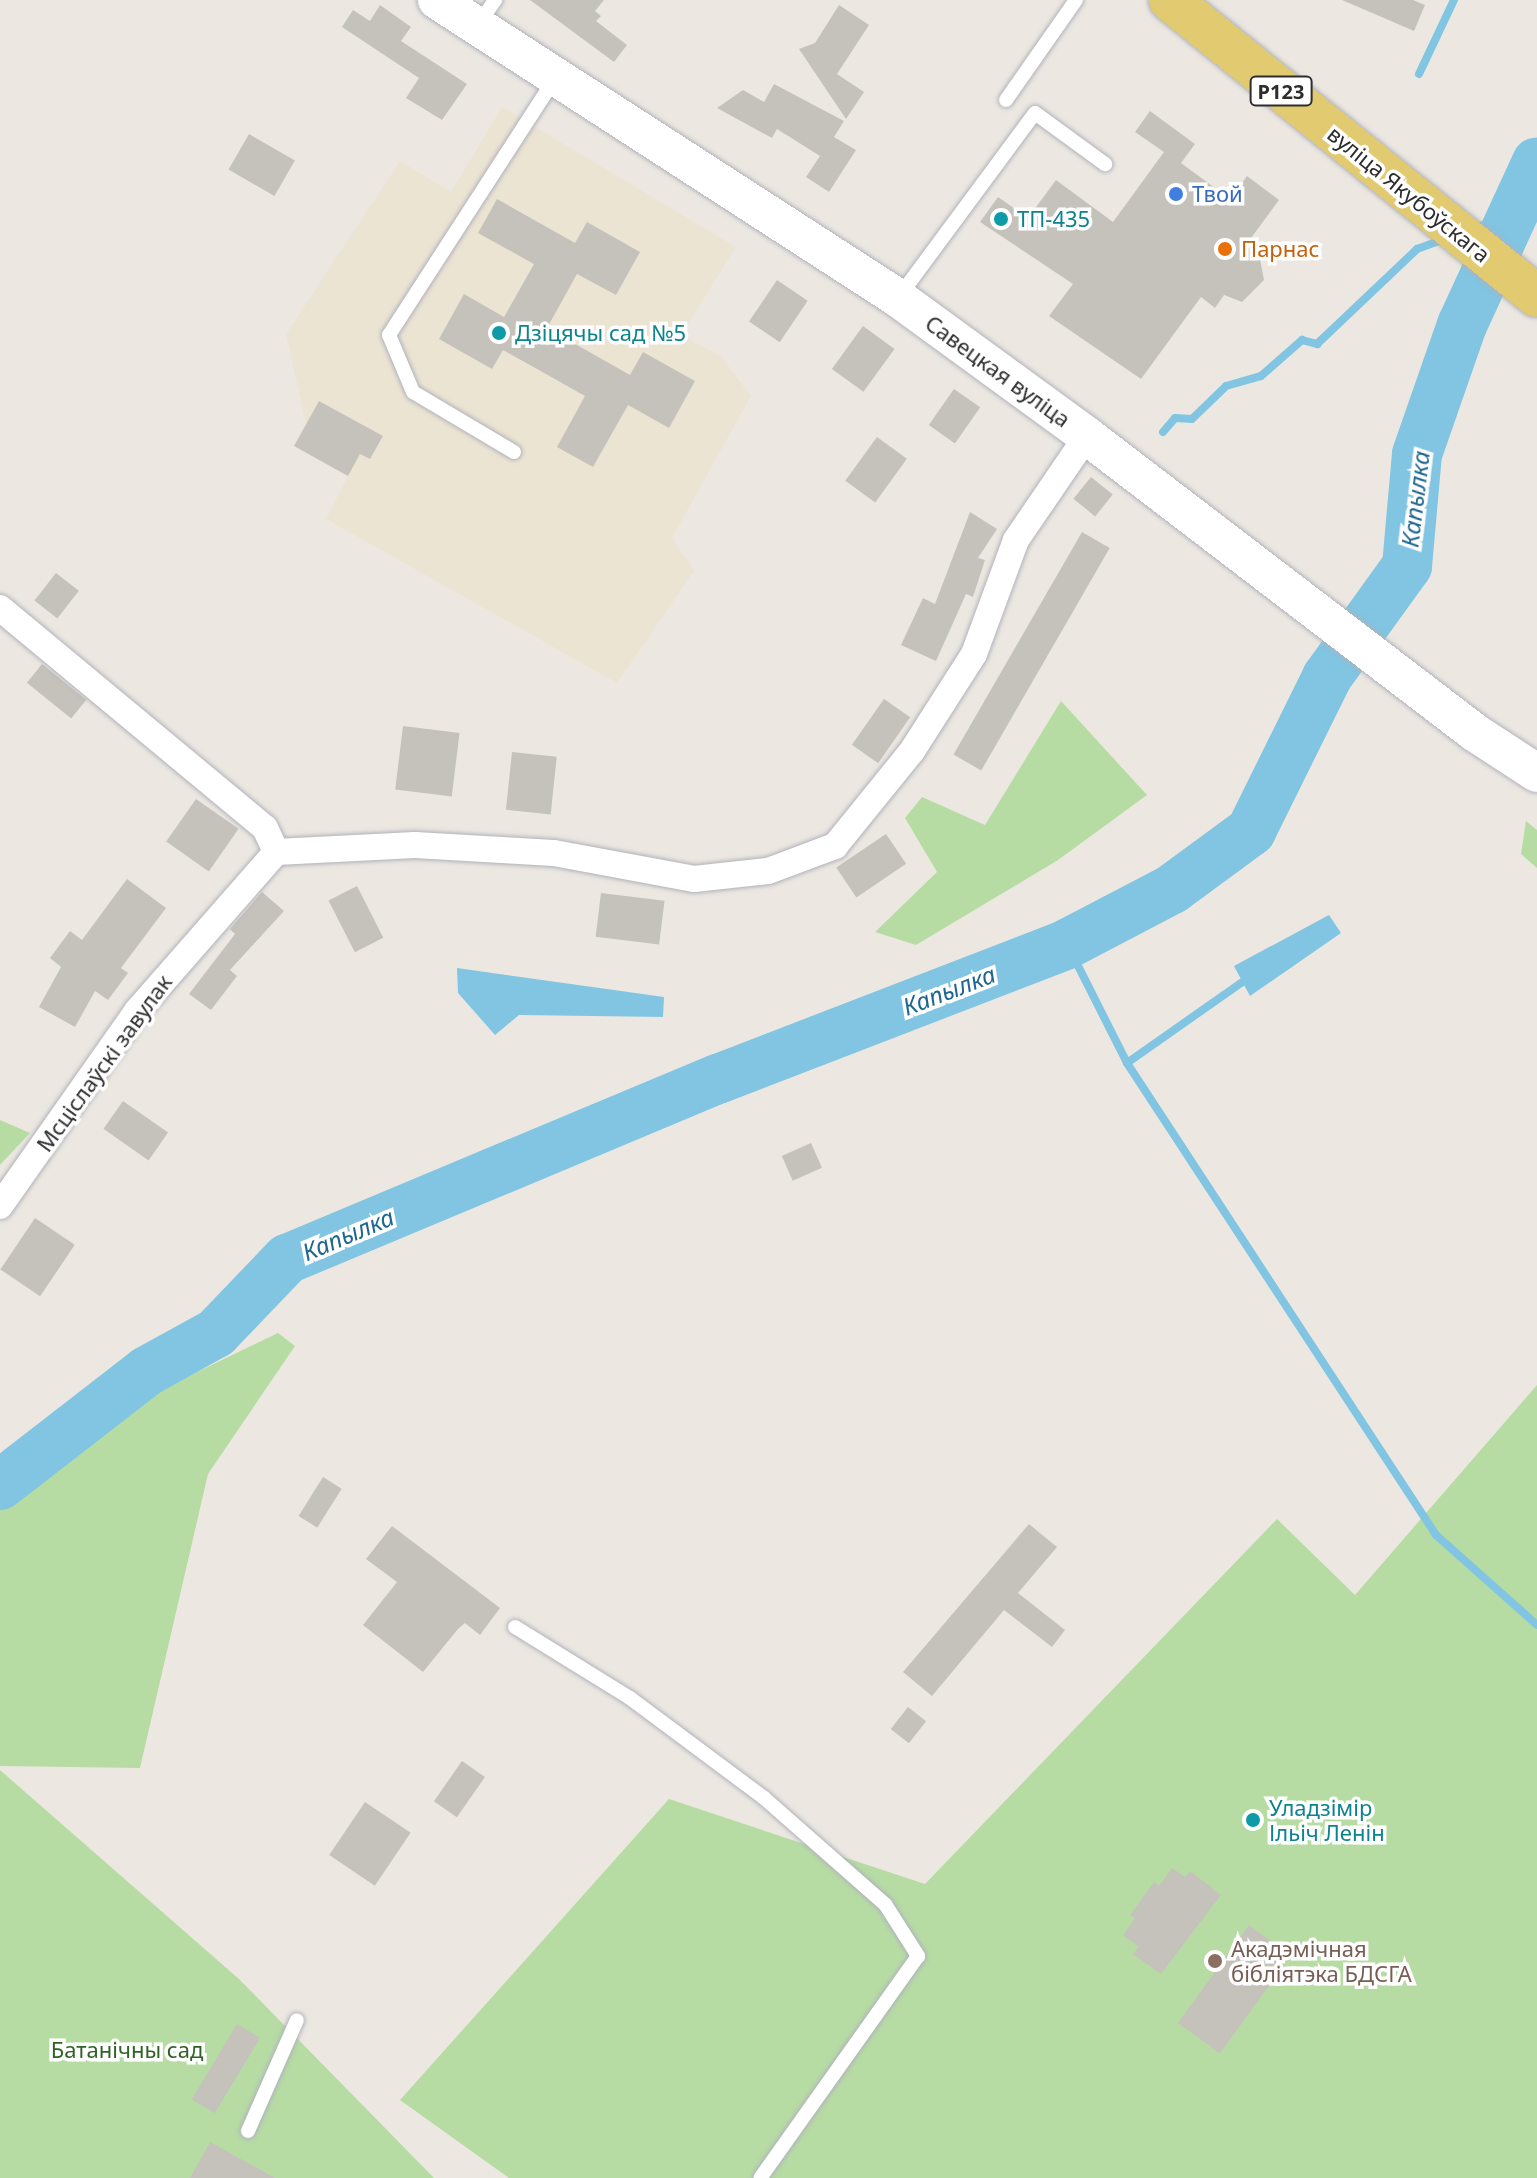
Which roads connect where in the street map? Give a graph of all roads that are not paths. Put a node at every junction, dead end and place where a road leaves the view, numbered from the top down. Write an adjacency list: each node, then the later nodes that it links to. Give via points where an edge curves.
1 (437, 0): 4 (main road, Савецкая вуліца)
2 (1076, 0): 6 (lane)
3 (1170, 0): 8 (main road, вуліца Якубоўскага / Р123)
4 (486, 13): 5 (main road, Савецкая вуліца)
5 (555, 77): 9 (main road, Савецкая вуліца); 11 (lane, via 389,335 413,392)
6 (1006, 100)
7 (1105, 164): 9 (lane, via 1035,113)
8 (1536, 295)
9 (898, 298): 10 (main road, Савецкая вуліца)
10 (1087, 436): 13 (main road, Савецкая вуліца, via 1423,693); 14 (street, via 1016,540 974,654 912,751 835,846 768,871 694,879 554,853 415,845)
11 (514, 452)
12 (0, 608): 14 (street, via 265,828)
13 (1537, 773)
14 (276, 852): 15 (street, Мсціслаўскі завулак, via 137,1011)
15 (0, 1206)
16 (515, 1627): 19 (lane, via 630,1698 763,1797 885,1904 918,1956)
17 (297, 2020): 18 (lane)
18 (248, 2131)
19 (760, 2178)

